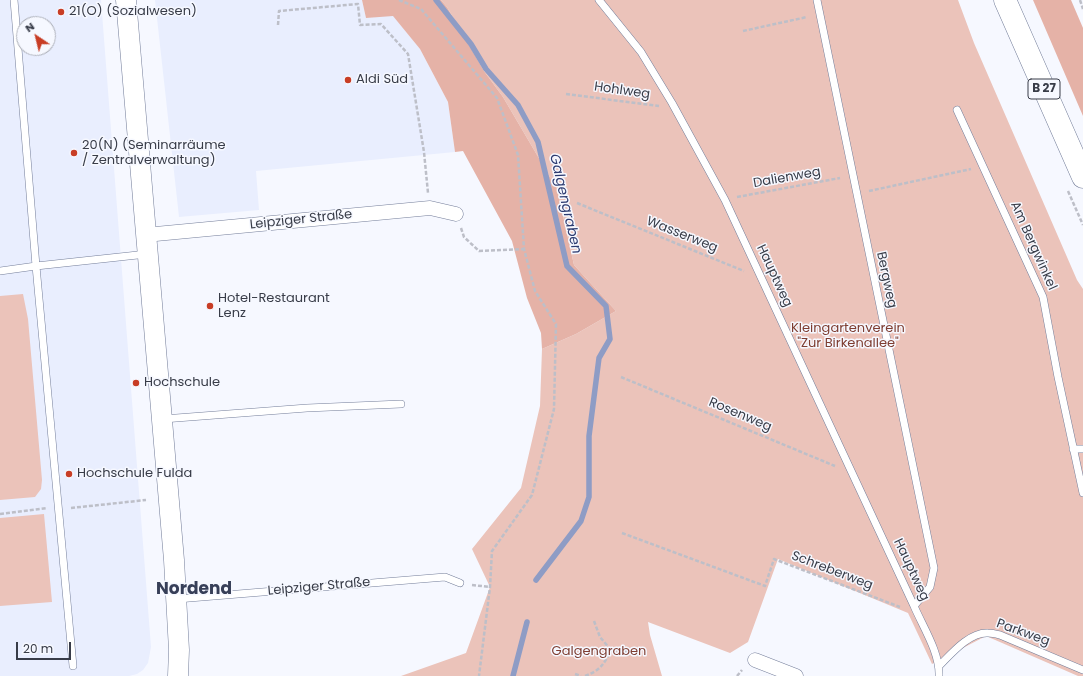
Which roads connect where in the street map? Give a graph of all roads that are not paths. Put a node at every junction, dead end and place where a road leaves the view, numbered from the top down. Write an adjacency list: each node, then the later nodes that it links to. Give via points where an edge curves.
1 (14, 0): 10 (lane)
2 (126, 0): 9 (main road)
3 (599, 0): 19 (lane, Hauptweg, via 641,52 725,200)
4 (817, 0): 19 (lane, Bergweg, via 934,568 930,587)
5 (1005, 0): 7 (highway, B 27)
6 (957, 110): 14 (lane, Am Bergwinkel, via 1043,297)
7 (1083, 177)
8 (456, 214): 9 (street, Leipziger Straße, via 430,208)
9 (146, 244): 10 (lane); 13 (main road)
10 (36, 266): 11 (lane); 21 (lane)
11 (0, 271)
12 (401, 404): 13 (lane)
13 (161, 419): 18 (main road)
14 (1073, 449): 15 (lane); 16 (lane, Am Bergwinkel)
15 (1083, 449)
16 (1083, 493)
17 (460, 583): 18 (lane, Leipziger Straße, via 445,577)
18 (177, 599): 24 (main road)
19 (914, 606): 22 (lane, Hauptweg)
20 (750, 663): 25 (street)
21 (73, 666)
22 (940, 666): 23 (lane, Parkweg, via 955,648 971,638 986,633 1000,635); 26 (lane)
23 (1083, 670)
24 (178, 676)
25 (796, 676)
26 (939, 676)

